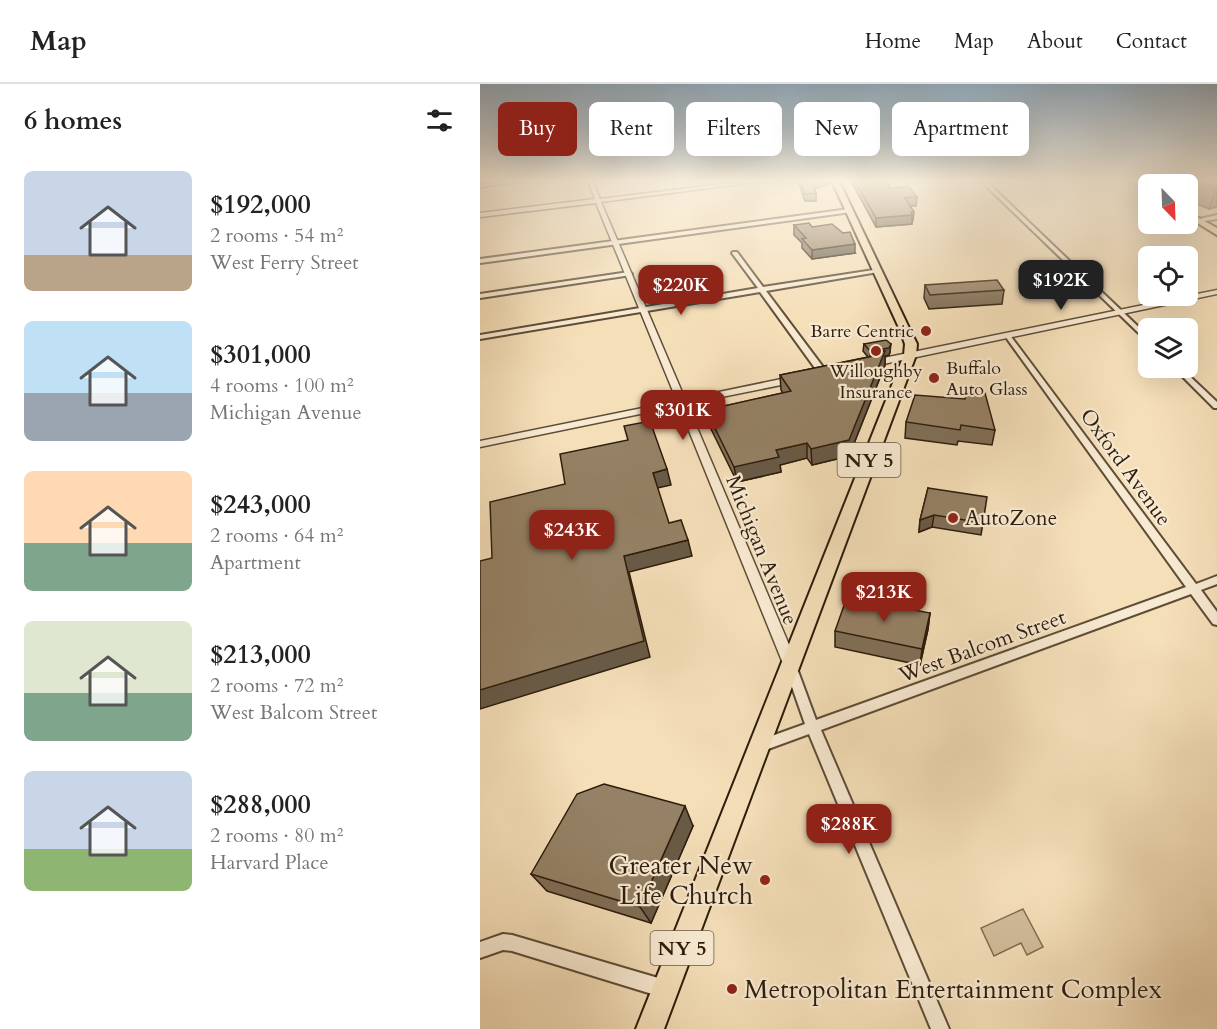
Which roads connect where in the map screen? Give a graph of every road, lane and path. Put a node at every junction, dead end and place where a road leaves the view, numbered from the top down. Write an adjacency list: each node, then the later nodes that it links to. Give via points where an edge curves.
1 (608, 225): 5 (street, Michigan Avenue)
2 (746, 225): 5 (street)
3 (856, 225): 8 (main road)
4 (1029, 225): 14 (street)
5 (616, 243): 7 (street); 9 (street, Michigan Avenue)
6 (735, 253): 10 (street)
7 (480, 261)
8 (878, 270): 10 (street); 18 (main road, via 911,344)
9 (629, 274): 12 (street); 13 (street, Michigan Avenue)
10 (762, 290): 13 (street); 21 (street)
11 (1217, 292): 14 (street)
12 (480, 296)
13 (644, 309): 17 (street); 25 (street, Michigan Avenue)
14 (1119, 312): 15 (street); 16 (street)
15 (1138, 330)
16 (1007, 335): 18 (street); 29 (street, Oxford Avenue)
17 (480, 337)
18 (910, 355): 19 (street); 31 (main road, NY 5)
19 (855, 367)
20 (833, 371): 21 (street)
21 (823, 373): 22 (street)
22 (813, 375)
23 (802, 377): 25 (street)
24 (1188, 378): 26 (street)
25 (682, 402): 27 (street); 31 (street, Michigan Avenue)
26 (1217, 406)
27 (480, 444)
28 (1217, 580): 29 (street, West Balcom Street)
29 (1194, 589): 30 (street, Oxford Avenue); 32 (street, West Balcom Street)
30 (1217, 621)
31 (791, 668): 32 (street); 33 (main road, NY 5)
32 (813, 728): 33 (street, West Balcom Street); 37 (street)
33 (759, 747): 35 (main road, NY 5)
34 (480, 950): 35 (street, via 512,943)
35 (666, 989): 36 (main road, NY 5)
36 (650, 1029)
37 (940, 1029)

